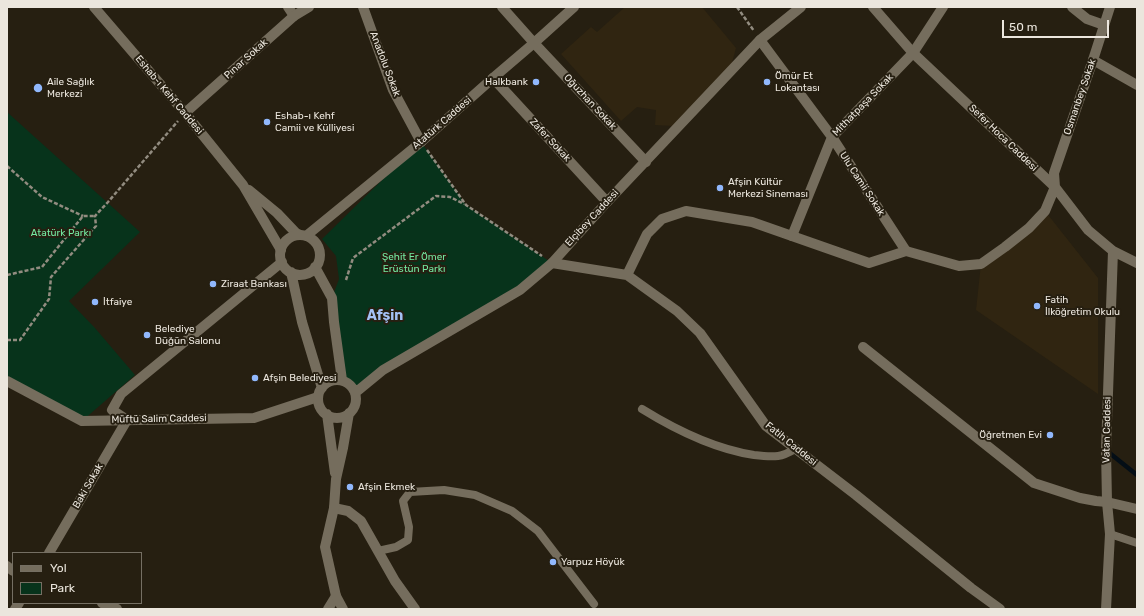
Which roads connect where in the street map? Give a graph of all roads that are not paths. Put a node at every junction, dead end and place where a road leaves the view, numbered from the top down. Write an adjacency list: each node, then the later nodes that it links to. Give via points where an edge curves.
1 (94, 7): 20 (street, Eshab-ı Kehf Caddesi)
2 (288, 7): 12 (street)
3 (309, 7): 12 (street, Pınar Sokak)
4 (364, 7): 22 (street, Anadolu Sokak, via 393,90)
5 (502, 7): 15 (street, Oğuzhan Sokak)
6 (574, 7): 15 (street, Atatürk Caddesi)
7 (801, 7): 14 (street, Elçibey Caddesi)
8 (873, 7): 16 (street, Sefer Hoca Caddesi)
9 (943, 7): 16 (street, Mithatpaşa Sokak)
10 (1072, 7): 13 (street, via 1087,19)
11 (1110, 7): 13 (street, Osmanbey Sokak)
12 (294, 16): 20 (street, Pınar Sokak)
13 (1104, 25): 17 (street, Osmanbey Sokak)
14 (760, 40): 21 (street, Ulu Camii Sokak); 23 (street, Elçibey Caddesi)
15 (534, 43): 18 (street, Atatürk Caddesi); 23 (street, Oğuzhan Sokak)
16 (913, 53): 21 (street, Mithatpaşa Sokak); 25 (street, Sefer Hoca Caddesi)
17 (1093, 60): 19 (street); 25 (street, Osmanbey Sokak, via 1054,173)
18 (493, 78): 22 (street, Atatürk Caddesi); 26 (street, Zafer Sokak)
19 (1137, 85)
20 (185, 114): 24 (street, Eshab-ı Kehf Caddesi)
21 (832, 137): 28 (street, Mithatpaşa Sokak); 30 (street, Ulu Camii Sokak)
22 (421, 142): 27 (street, Atatürk Caddesi)
23 (646, 162): 26 (street, Elçibey Caddesi)
24 (243, 185): 27 (street, via 277,213 296,233); 29 (street)
25 (1055, 187): 30 (street, Osmanbey Sokak, via 1045,211 1029,228 981,264 959,266); 31 (street, Sefer Hoca Caddesi, via 1088,230)
26 (607, 202): 33 (street, Elçibey Caddesi)
27 (303, 235): 29 (street, via 288,239); 35 (street, via 312,238 319,249 319,261)
28 (792, 236): 30 (street, via 869,264); 37 (street, via 752,222 686,211 662,220 647,234)
29 (281, 250): 32 (street)
30 (906, 251)
31 (1113, 251): 34 (street, Sefer Hoca Caddesi); 49 (street, Vatan Caddesi, via 1106,450)
32 (282, 262): 36 (street); 46 (street, via 121,394 112,410)
33 (552, 263): 37 (street, Fatih Caddesi); 42 (street, Elçibey Caddesi, via 520,290 383,370)
34 (1137, 263)
35 (315, 267): 36 (street, via 304,274); 39 (street, via 332,298)
36 (291, 272): 41 (street)
37 (627, 275): 47 (street, Fatih Caddesi, via 677,311 700,333 766,426)
38 (863, 347): 49 (street, via 1034,483 1080,498)
39 (342, 380): 41 (street, via 331,381); 42 (street, via 348,383)
40 (7, 381): 46 (street, Müftü Salim Caddesi, via 82,421)
41 (320, 393): 45 (street, via 319,406); 46 (street, Müftü Salim Caddesi, via 254,418)
42 (355, 393): 44 (street, via 355,404)
43 (642, 409): 47 (lane, via 682,431 738,452 773,456)
44 (349, 413): 45 (street, via 338,417); 48 (street)
45 (326, 414): 48 (street)
46 (127, 420): 55 (street, Baki Sokak)
47 (795, 449): 63 (street, Fatih Caddesi)
48 (336, 479): 50 (street)
49 (1107, 502): 51 (street); 52 (street, Vatan Caddesi)
50 (334, 508): 54 (street, via 348,512 361,521); 56 (street, via 325,547)
51 (1137, 509)
52 (1110, 534): 53 (lane); 64 (street, Vatan Caddesi)
53 (1137, 543)
54 (378, 550): 58 (lane, via 396,547 408,540 409,527 403,501 410,492 444,490 475,495 512,511 538,531); 62 (street, via 395,581)
55 (50, 552)
56 (336, 596): 60 (street); 61 (street)
57 (104, 604): 59 (street)
58 (594, 604)
59 (117, 609)
60 (328, 609)
61 (343, 609)
62 (415, 609)
63 (1000, 609)
64 (1106, 609)

